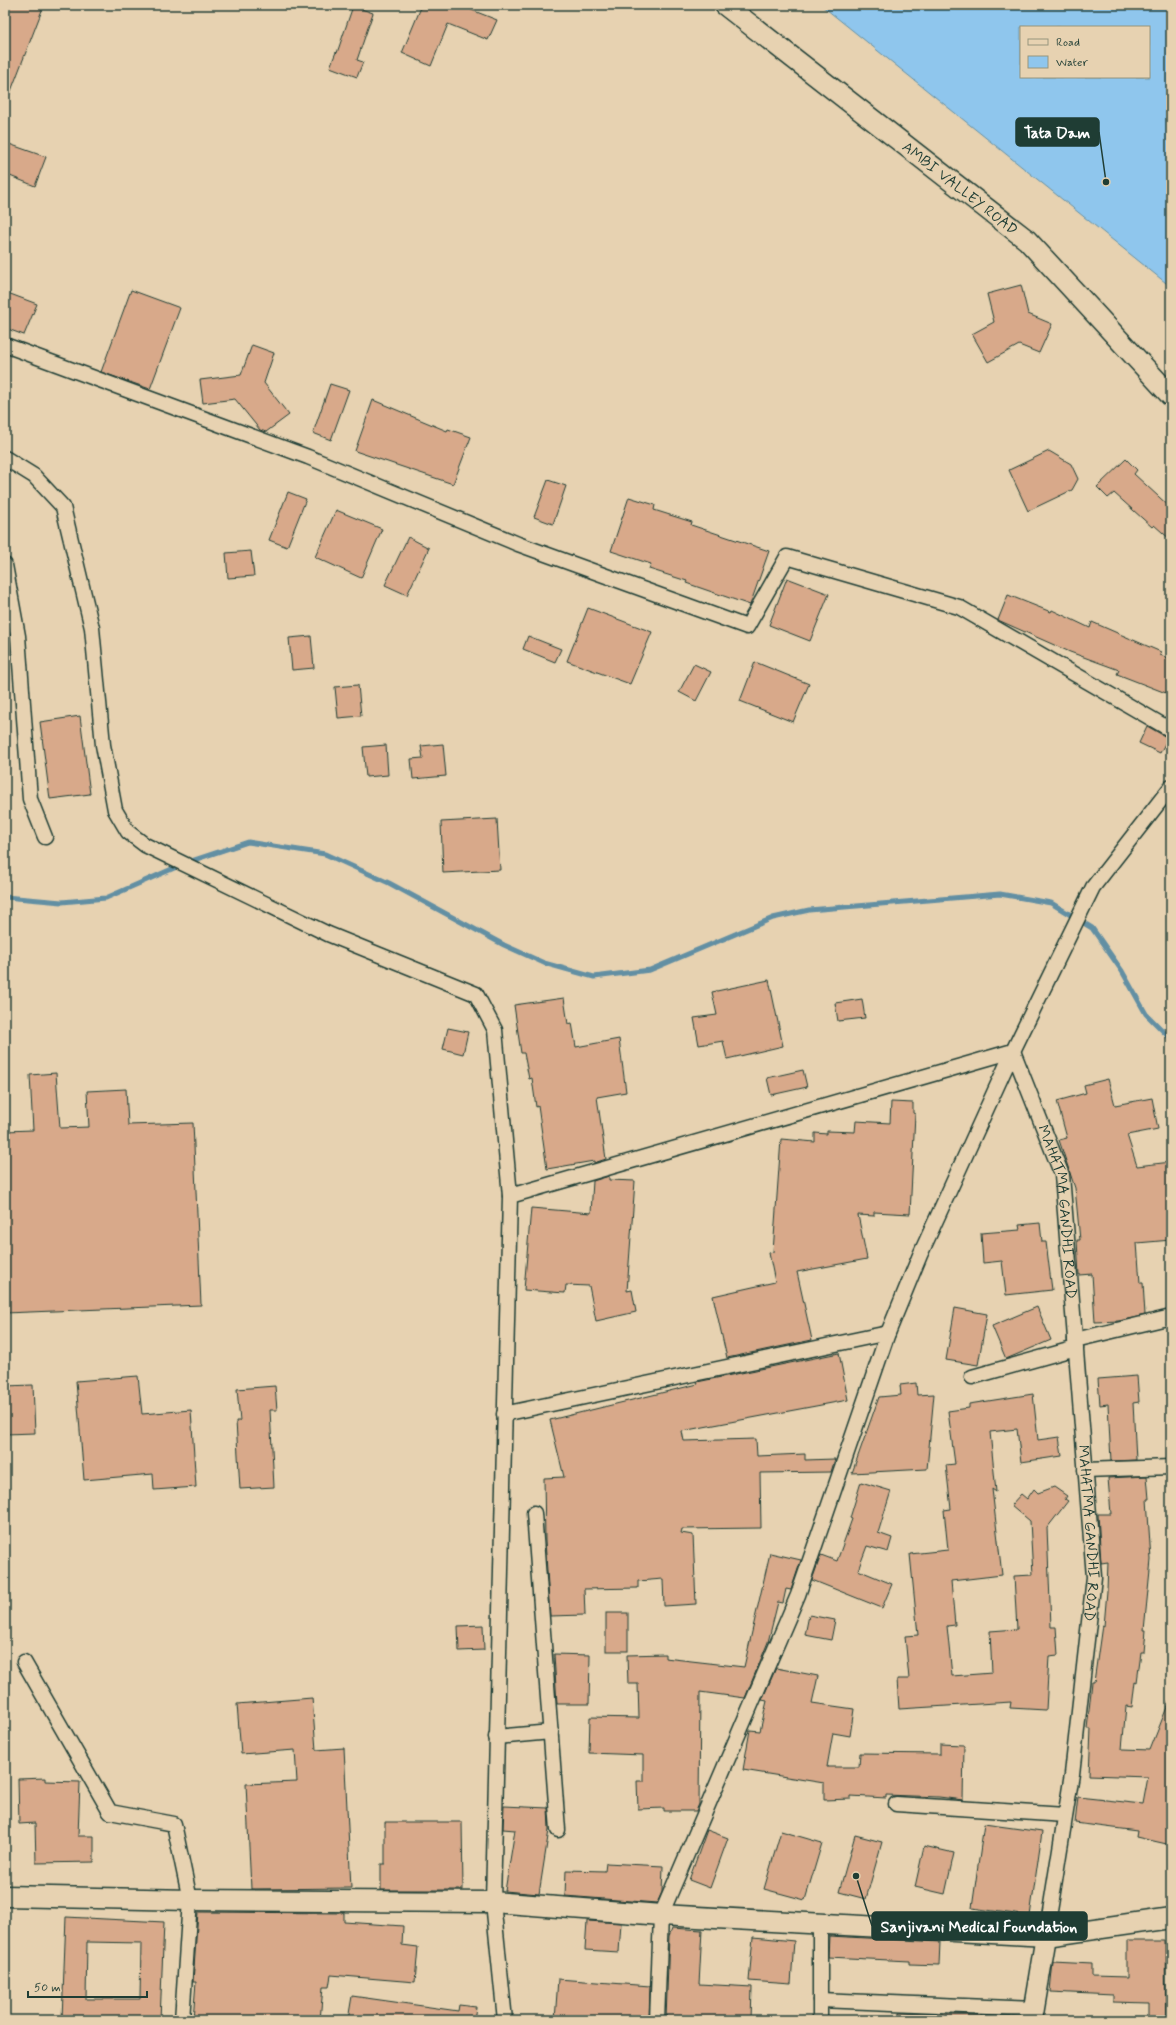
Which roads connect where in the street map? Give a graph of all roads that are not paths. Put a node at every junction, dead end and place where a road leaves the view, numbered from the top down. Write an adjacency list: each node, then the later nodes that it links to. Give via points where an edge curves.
1 (725, 5): 3 (street, AMBI VALLEY ROAD, via 1027,240)
2 (5, 345): 6 (street, via 308,457 518,544 747,628 787,557 959,607)
3 (1171, 396)
4 (5, 458): 10 (street, via 34,476 63,507 92,628 103,745 115,810 128,832 145,845 328,934 476,994 495,1030)
5 (5, 565): 8 (street, via 18,636 30,798)
6 (1171, 730)
7 (1171, 787): 9 (street, via 1093,887)
8 (45, 837)
9 (1013, 1051): 10 (street); 12 (street, via 920,1255); 13 (street, MAHATMA GANDHI ROAD, via 1062,1175)
10 (510, 1196): 15 (street)
11 (1171, 1317): 13 (street)
12 (888, 1333): 15 (street); 28 (street, via 798,1594)
13 (1075, 1344): 14 (street); 17 (street, MAHATMA GANDHI ROAD)
14 (972, 1377)
15 (504, 1414): 21 (street)
16 (1171, 1467): 17 (street)
17 (1086, 1470): 23 (street, MAHATMA GANDHI ROAD, via 1094,1577)
18 (534, 1513): 20 (street)
19 (24, 1662): 26 (street, via 110,1812 174,1824)
20 (551, 1732): 21 (street); 24 (street)
21 (496, 1737): 27 (street)
22 (896, 1804): 23 (street)
23 (1065, 1815): 31 (street, MAHATMA GANDHI ROAD)
24 (558, 1830)
25 (5, 1896): 26 (street)
26 (190, 1900): 27 (street); 34 (street)
27 (493, 1902): 28 (street); 35 (street)
28 (661, 1915): 30 (street); 36 (street)
29 (1171, 1918): 31 (street)
30 (820, 1924): 31 (street); 32 (street)
31 (1046, 1936): 33 (street, MAHATMA GANDHI ROAD)
32 (820, 2000): 33 (street); 37 (street)
33 (1033, 2015)
34 (182, 2020)
35 (505, 2020)
36 (657, 2020)
37 (820, 2020)

